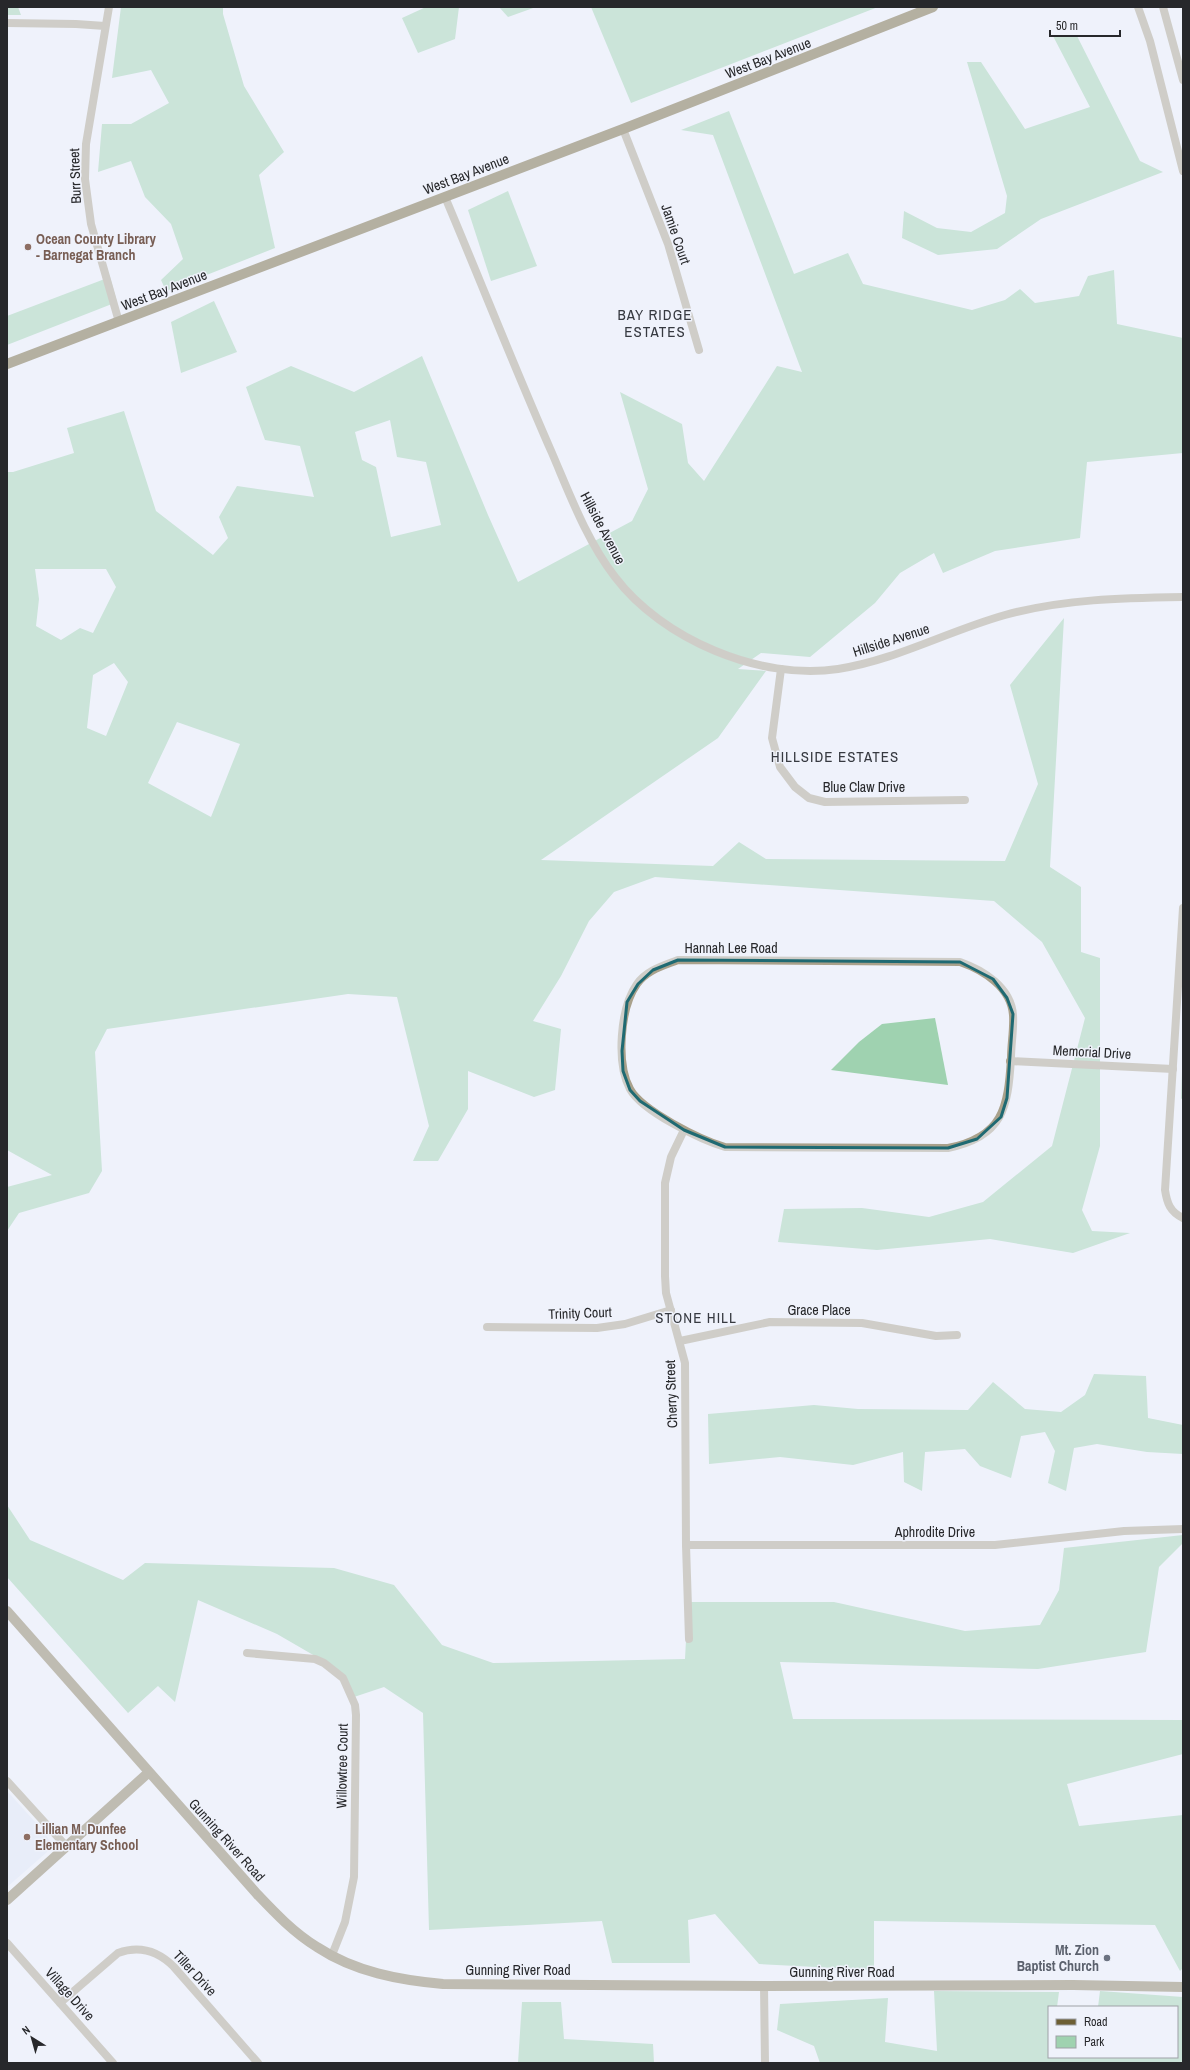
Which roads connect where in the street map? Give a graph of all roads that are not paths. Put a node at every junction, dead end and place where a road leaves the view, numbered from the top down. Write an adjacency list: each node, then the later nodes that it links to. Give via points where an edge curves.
1 (109, 7): 6 (street, Burr Street)
2 (934, 7): 8 (main road, West Bay Avenue)
3 (1138, 7): 9 (street, via 1150,41)
4 (1163, 7): 7 (street)
5 (7, 23): 6 (street)
6 (105, 26): 11 (street, Burr Street, via 86,144 85,179 91,224)
7 (1183, 80)
8 (623, 129): 10 (main road, West Bay Avenue); 12 (street, Jamie Court, via 668,244)
9 (1182, 166)
10 (445, 197): 11 (main road, West Bay Avenue); 15 (street, Hillside Avenue, via 558,468 588,533 615,578 649,612 679,633 725,654)
11 (119, 322): 13 (main road, West Bay Avenue)
12 (699, 350)
13 (7, 364)
14 (1183, 597): 15 (street, Hillside Avenue, via 1100,599 1055,604 1004,615 872,662 836,669)
15 (781, 669): 16 (street, Blue Claw Drive, via 772,738 780,767 795,787 809,798 825,802)
16 (965, 800)
17 (1183, 908): 19 (street)
18 (1010, 1061): 19 (street, Memorial Drive); 20 (street, Hannah Lee Road, via 1007,1098 1001,1117 990,1129 964,1144 948,1148 725,1147 706,1142); 20 (street, Hannah Lee Road, via 1013,1014 1007,998 988,975 960,962 678,960 653,970 638,984 627,1002 622,1051 623,1071 630,1090 640,1101)
19 (1172, 1069): 21 (street, via 1165,1190 1167,1204 1175,1214)
20 (684, 1130): 22 (street, Cherry Street, via 671,1157 665,1183 666,1293)
21 (1183, 1218)
22 (671, 1310): 23 (street, Trinity Court, via 625,1324 597,1328); 25 (street, Cherry Street)
23 (487, 1327)
24 (957, 1335): 25 (street, Grace Place, via 936,1336 862,1323 770,1322)
25 (680, 1341): 27 (street, Cherry Street, via 686,1378)
26 (1183, 1529): 27 (street, Aphrodite Drive, via 1117,1532 995,1545)
27 (686, 1546): 29 (street, Cherry Street)
28 (7, 1612): 31 (street, Gunning River Road)
29 (689, 1639)
30 (247, 1653): 36 (street, Willowtree Court, via 315,1659 324,1663 343,1678 355,1705 354,1877 345,1922)
31 (148, 1773): 33 (street); 36 (street, Gunning River Road, via 282,1920 317,1948)
32 (7, 1781): 33 (street)
33 (66, 1846): 34 (street)
34 (7, 1900)
35 (7, 1943): 39 (street, Village Drive)
36 (332, 1955): 37 (street, Gunning River Road, via 376,1973 443,1984)
37 (764, 1986): 38 (street, Gunning River Road); 42 (street)
38 (1183, 1987)
39 (60, 2003): 40 (street, Village Drive); 41 (street, Tiller Drive, via 118,1953 128,1949 148,1950 165,1958 174,1967)
40 (113, 2063)
41 (258, 2063)
42 (764, 2063)

